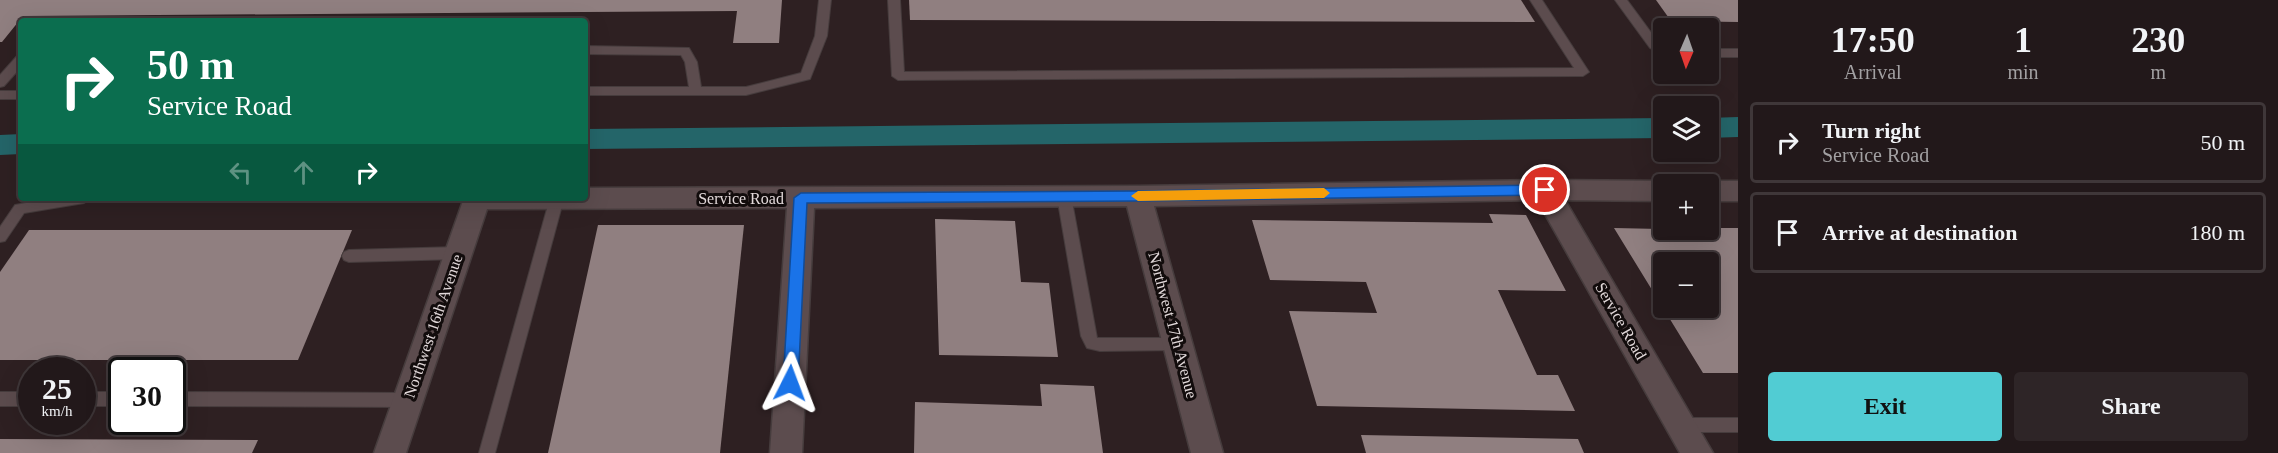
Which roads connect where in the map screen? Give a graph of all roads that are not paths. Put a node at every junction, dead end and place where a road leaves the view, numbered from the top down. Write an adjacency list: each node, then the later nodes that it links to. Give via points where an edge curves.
1 (825, 0): 12 (lane, via 821,36 806,76 746,91)
2 (894, 0): 3 (lane, via 898,76 1583,72)
3 (1536, 0)
4 (1621, 0): 5 (lane)
5 (1653, 44)
6 (588, 50): 12 (lane, via 685,51)
7 (1719, 53): 8 (lane)
8 (1738, 53)
9 (18, 62): 10 (lane)
10 (0, 83)
11 (588, 91): 12 (lane)
12 (696, 91)
13 (18, 94): 14 (lane)
14 (0, 95)
15 (1545, 190): 16 (street, Service Road); 20 (street, Service Road); 34 (street, Service Road)
16 (1653, 191)
17 (1719, 191): 18 (street)
18 (1738, 191)
19 (1064, 196): 20 (street, Service Road); 22 (street, Service Road); 29 (lane, via 1092,343)
20 (1138, 196): 29 (street, Northwest 17th Avenue)
21 (588, 198): 22 (street, Service Road)
22 (801, 198): 38 (street)
23 (67, 201): 26 (lane, via 20,209)
24 (474, 201): 27 (street, Northwest 16th Avenue)
25 (556, 201): 37 (lane)
26 (0, 237)
27 (458, 253): 28 (lane); 33 (street, Northwest 16th Avenue)
28 (348, 256)
29 (1178, 344): 39 (street, Northwest 17th Avenue)
30 (0, 399): 31 (lane)
31 (18, 399)
32 (186, 399): 33 (lane)
33 (408, 400): 36 (street, Northwest 16th Avenue)
34 (1681, 425): 35 (lane); 40 (street, Service Road)
35 (1738, 425)
36 (390, 453)
37 (487, 453)
38 (786, 453)
39 (1207, 453)
40 (1697, 453)

